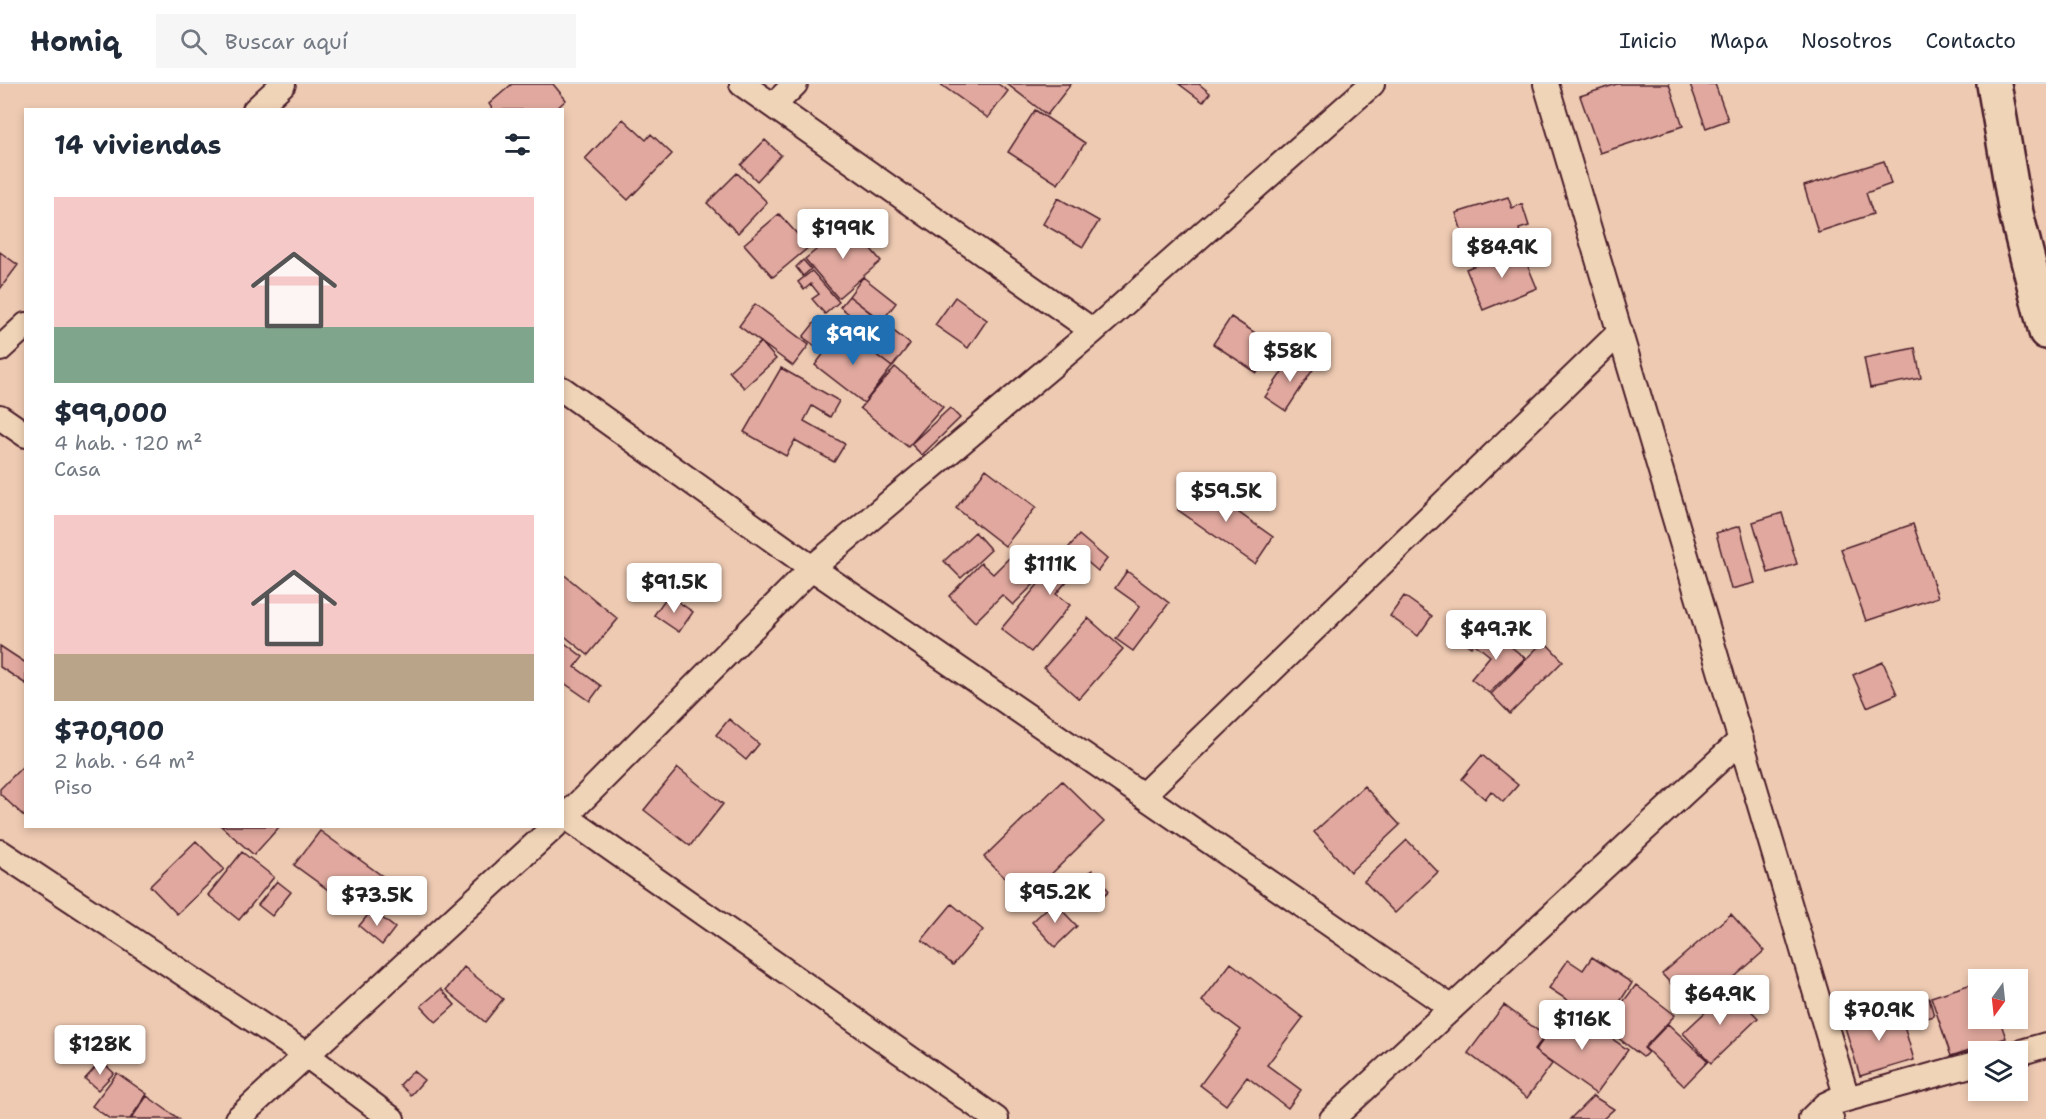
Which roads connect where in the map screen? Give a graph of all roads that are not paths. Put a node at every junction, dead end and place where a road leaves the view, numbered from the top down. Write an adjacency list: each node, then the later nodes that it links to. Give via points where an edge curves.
1 (283, 84): 8 (street)
2 (742, 84): 7 (street)
3 (795, 84): 7 (street)
4 (1372, 84): 10 (street)
5 (1546, 84): 11 (street)
6 (1994, 84): 12 (main road, via 2016,213)
7 (774, 105): 10 (street)
8 (257, 108)
9 (24, 327): 13 (street)
10 (1093, 331): 17 (street)
11 (1620, 332): 18 (street); 19 (street)
12 (2046, 332)
13 (0, 349)
14 (564, 390): 17 (street)
15 (0, 417): 16 (street)
16 (24, 434)
17 (812, 568): 19 (street); 20 (street)
18 (1741, 740): 24 (street); 29 (street, via 1846,1095)
19 (1143, 795): 24 (street)
20 (564, 817)
21 (564, 820): 32 (street)
22 (552, 828): 27 (street)
23 (0, 852): 27 (street)
24 (1452, 1008): 33 (street)
25 (2046, 1045): 26 (street)
26 (2028, 1050)
27 (305, 1054): 30 (street); 31 (street)
28 (1968, 1066): 29 (street)
29 (1822, 1114)
30 (237, 1119)
31 (392, 1119)
32 (996, 1119)
33 (1332, 1119)

